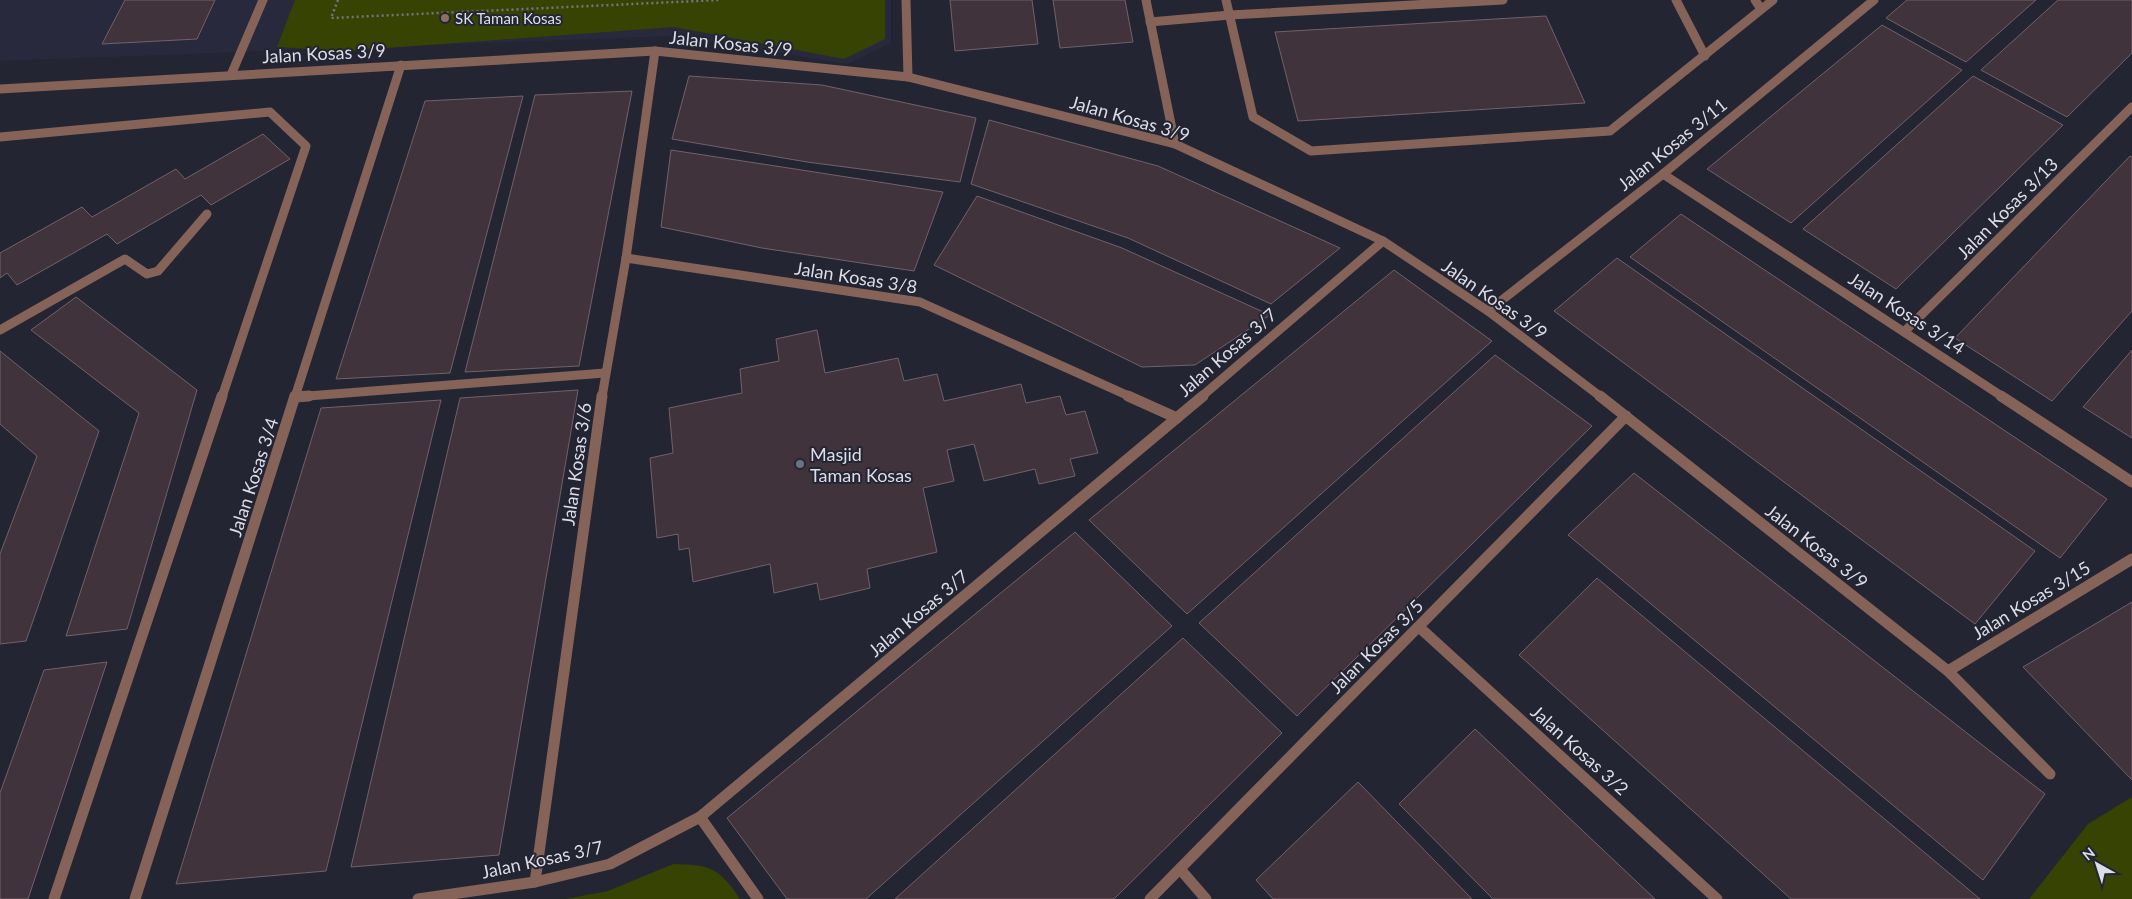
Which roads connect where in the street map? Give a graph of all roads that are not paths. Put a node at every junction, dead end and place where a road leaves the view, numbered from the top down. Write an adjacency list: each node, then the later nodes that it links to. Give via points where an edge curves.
1 (263, 0): 16 (street)
2 (906, 0): 17 (street)
3 (1146, 0): 12 (street)
4 (1226, 0): 11 (street)
5 (1503, 0): 11 (street)
6 (1676, 0): 14 (street)
7 (1755, 0): 10 (street)
8 (1773, 0): 10 (street)
9 (1874, 0): 22 (street, Jalan Kosas 3/11)
10 (1761, 9): 14 (street)
11 (1230, 15): 12 (street); 14 (street, via 1253,117 1312,151 1610,131)
12 (1150, 22): 21 (street)
13 (655, 51): 15 (street, Jalan Kosas 3/9); 17 (street, Jalan Kosas 3/9); 25 (street, Jalan Kosas 3/6)
14 (1705, 56)
15 (401, 65): 16 (street, Jalan Kosas 3/9); 30 (street, Jalan Kosas 3/4)
16 (231, 75): 18 (street, Jalan Kosas 3/9)
17 (908, 77): 21 (street, Jalan Kosas 3/9)
18 (0, 89)
19 (2132, 107): 28 (street, Jalan Kosas 3/13)
20 (0, 137): 41 (street, via 270,112 306,146)
21 (1175, 144): 24 (street, Jalan Kosas 3/9)
22 (1663, 174): 26 (street, Jalan Kosas 3/11); 28 (street, Jalan Kosas 3/14)
23 (207, 214): 27 (street, via 158,271 148,274 125,259)
24 (1382, 241): 26 (street, Jalan Kosas 3/9); 32 (street, Jalan Kosas 3/7)
25 (626, 258): 29 (street, Jalan Kosas 3/6); 32 (street, Jalan Kosas 3/8, via 920,302)
26 (1488, 311): 31 (street, Jalan Kosas 3/9)
27 (0, 330)
28 (1905, 332): 33 (street, Jalan Kosas 3/14)
29 (605, 373): 30 (street); 40 (street, Jalan Kosas 3/6)
30 (295, 397): 42 (street, Jalan Kosas 3/4)
31 (1626, 416): 35 (street, Jalan Kosas 3/5); 36 (street, Jalan Kosas 3/9)
32 (1177, 418): 38 (street, Jalan Kosas 3/7)
33 (2132, 482)
34 (2132, 559): 36 (street, Jalan Kosas 3/15)
35 (1419, 627): 39 (street, Jalan Kosas 3/5); 47 (street, Jalan Kosas 3/2)
36 (1948, 671): 37 (street, Jalan Kosas 3/9)
37 (2050, 774)
38 (700, 817): 40 (street, Jalan Kosas 3/7, via 610,864); 44 (street)
39 (1180, 869): 45 (street, Jalan Kosas 3/5); 46 (street)
40 (535, 882): 43 (street, Jalan Kosas 3/7)
41 (54, 899)
42 (136, 899)
43 (418, 899)
44 (758, 899)
45 (1150, 899)
46 (1206, 899)
47 (1717, 899)

